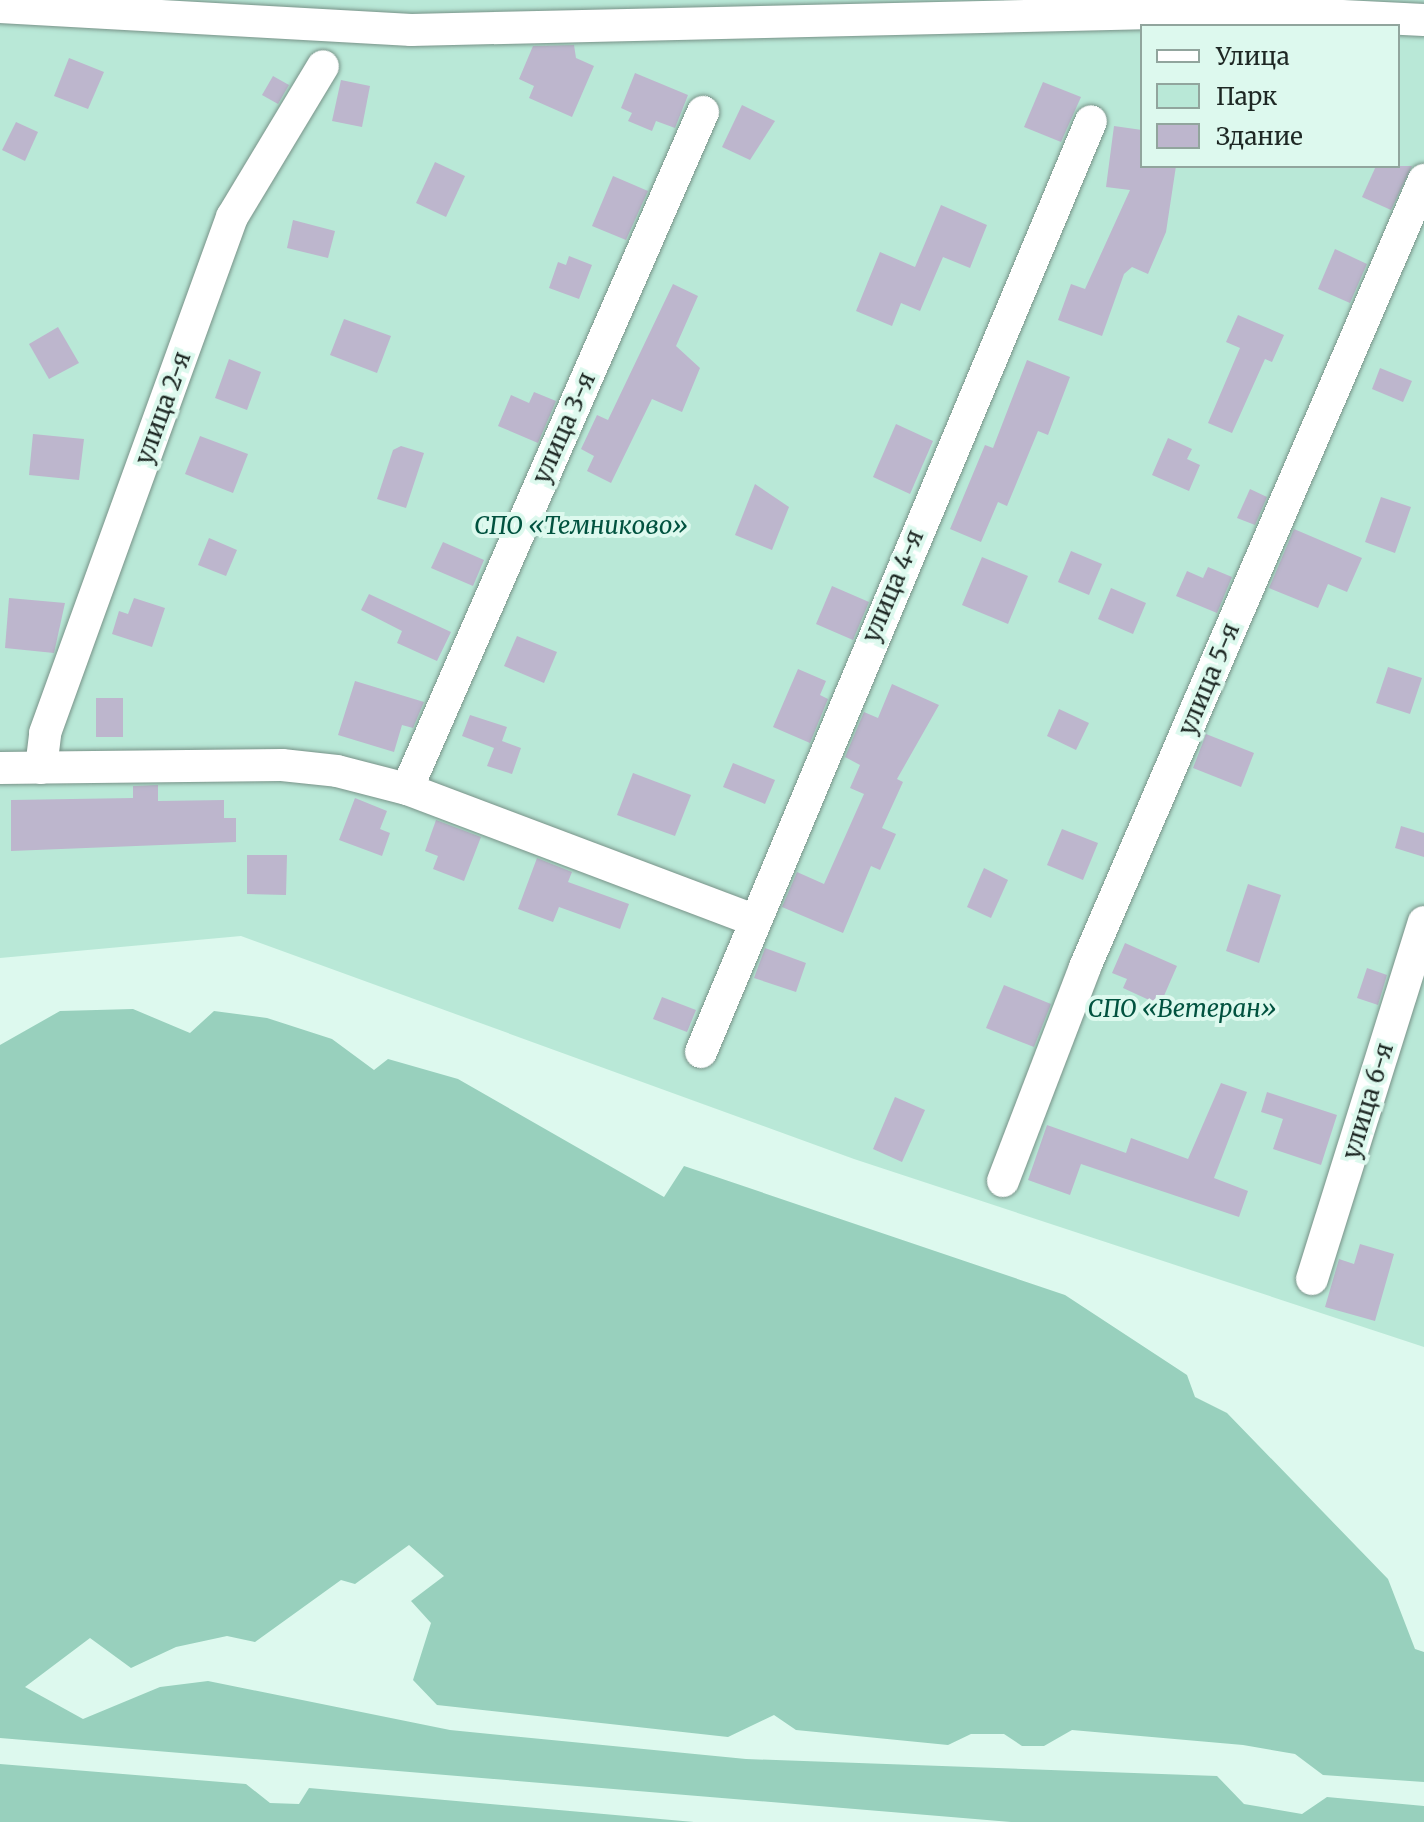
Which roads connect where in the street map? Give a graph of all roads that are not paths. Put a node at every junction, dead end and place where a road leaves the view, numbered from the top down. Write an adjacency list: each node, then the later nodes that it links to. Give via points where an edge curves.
1 (1241, 5): 3 (street); 4 (street)
2 (0, 7): 3 (street, via 411,30)
3 (734, 9)
4 (1424, 20)
5 (323, 66): 10 (street, улица 2-я, via 232,217 45,733)
6 (703, 112): 11 (street, улица 3-я)
7 (1091, 121): 12 (street, улица 4-я)
8 (1424, 180): 15 (street, улица 5-я, via 1085,967)
9 (0, 768): 10 (street)
10 (41, 768): 11 (street, via 282,765)
11 (407, 789): 12 (street)
12 (751, 919): 14 (street, улица 4-я)
13 (1424, 922): 16 (street, улица 6-я)
14 (701, 1052)
15 (1003, 1181)
16 (1312, 1279)

